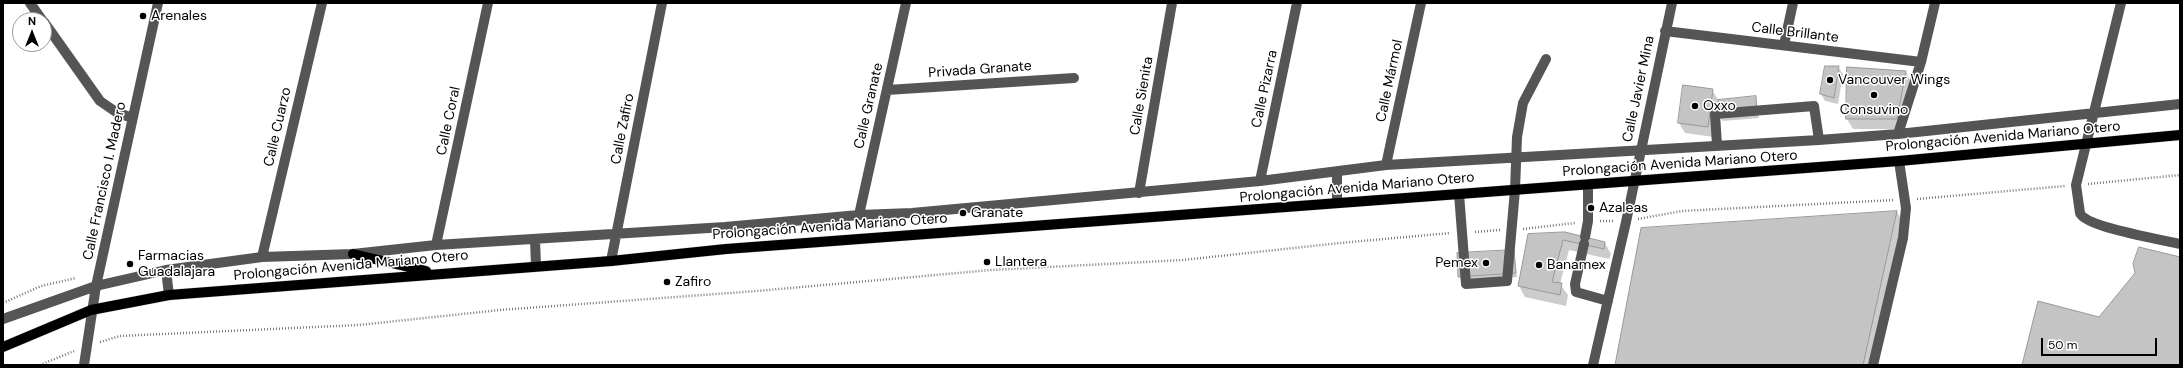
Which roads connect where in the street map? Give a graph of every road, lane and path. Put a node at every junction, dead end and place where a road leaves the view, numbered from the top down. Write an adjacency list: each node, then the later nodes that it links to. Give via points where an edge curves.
1 (30, 3): 14 (street)
2 (158, 3): 24 (street, Calle Francisco I. Madero)
3 (322, 3): 55 (street, Calle Cuarzo)
4 (488, 3): 53 (street, Calle Coral)
5 (662, 3): 50 (street, Calle Zafiro)
6 (906, 3): 21 (street, Calle Granate)
7 (1172, 3): 41 (street, Calle Sienita)
8 (1297, 3): 36 (street, Calle Pizarra)
9 (1421, 3): 33 (street, Calle Mármol)
10 (1672, 3): 15 (street, Calle Javier Mina)
11 (1794, 3): 17 (street)
12 (1935, 3): 19 (street)
13 (2120, 3): 23 (street)
14 (36, 12)
15 (1665, 31): 17 (street, Calle Brillante); 30 (street, Calle Javier Mina)
16 (52, 34): 24 (street, via 100,101 116,112)
17 (1784, 45): 19 (street, Calle Brillante)
18 (1546, 59): 31 (street, via 1523,103 1517,136)
19 (1921, 62): 25 (street)
20 (1074, 78): 21 (street, Privada Granate)
21 (887, 90): 45 (street, Calle Granate)
22 (2180, 104): 23 (street, Prolongación Avenida Mariano Otero)
23 (2094, 114): 25 (street, Prolongación Avenida Mariano Otero); 28 (street)
24 (132, 118): 60 (street, Calle Francisco I. Madero)
25 (1898, 134): 27 (street, Prolongación Avenida Mariano Otero)
26 (2180, 135): 28 (main road, Prolongación Avenida Mariano Otero)
27 (1820, 140): 29 (street, Prolongación Avenida Mariano Otero); 29 (street, via 1814,106 1715,114)
28 (2087, 143): 32 (main road, Prolongación Avenida Mariano Otero); 39 (street)
29 (1717, 145): 30 (street, Prolongación Avenida Mariano Otero)
30 (1640, 151): 31 (street, Prolongación Avenida Mariano Otero); 37 (street, Calle Javier Mina)
31 (1517, 157): 33 (street, Prolongación Avenida Mariano Otero); 40 (street)
32 (1899, 161): 37 (main road, Prolongación Avenida Mariano Otero); 43 (street)
33 (1386, 165): 34 (street, Prolongación Avenida Mariano Otero)
34 (1337, 172): 36 (street, Prolongación Avenida Mariano Otero); 44 (street)
35 (2180, 175): 39 (path)
36 (1260, 181): 41 (street, Prolongación Avenida Mariano Otero)
37 (1634, 182): 38 (main road, Prolongación Avenida Mariano Otero); 47 (street, Calle Javier Mina)
38 (1588, 185): 40 (main road, Prolongación Avenida Mariano Otero); 46 (street)
39 (2076, 185): 43 (path); 52 (street, via 2080,213 2084,218 2123,232)
40 (1515, 190): 42 (main road, Prolongación Avenida Mariano Otero); 48 (street)
41 (1139, 193): 45 (street, Prolongación Avenida Mariano Otero, via 912,213)
42 (1459, 194): 44 (main road, Prolongación Avenida Mariano Otero); 49 (street)
43 (1905, 200): 47 (path, via 1682,211); 70 (street, via 1903,238)
44 (1337, 203): 56 (main road, Prolongación Avenida Mariano Otero, via 726,249)
45 (859, 215): 50 (street, Prolongación Avenida Mariano Otero)
46 (1588, 221): 47 (path); 48 (path); 62 (street, via 1576,292)
47 (1626, 222): 62 (street, Calle Javier Mina)
48 (1512, 230): 49 (path); 49 (street, via 1507,281 1466,284)
49 (1463, 232): 65 (path, via 1183,260 991,270 500,310 359,325 120,336)
50 (616, 234): 51 (street, Prolongación Avenida Mariano Otero); 56 (street, Calle Zafiro)
51 (535, 239): 53 (street, Prolongación Avenida Mariano Otero); 57 (street)
52 (2180, 244)
53 (436, 245): 54 (street, Prolongación Avenida Mariano Otero)
54 (353, 254): 55 (street, Prolongación Avenida Mariano Otero); 59 (main road)
55 (262, 257): 58 (street, Prolongación Avenida Mariano Otero)
56 (611, 261): 57 (main road, Prolongación Avenida Mariano Otero)
57 (536, 266): 59 (main road, Prolongación Avenida Mariano Otero)
58 (166, 270): 60 (street, Prolongación Avenida Mariano Otero); 61 (street)
59 (434, 273): 61 (main road, Prolongación Avenida Mariano Otero)
60 (96, 286): 63 (street, Calle Francisco I. Madero); 64 (street, Prolongación Avenida Mariano Otero)
61 (169, 295): 63 (main road, Prolongación Avenida Mariano Otero)
62 (1608, 301): 69 (street, Calle Javier Mina)
63 (91, 310): 65 (street, Calle Francisco I. Madero); 66 (main road, Prolongación Avenida Mariano Otero)
64 (3, 319)
65 (86, 346): 67 (path); 68 (street, Calle Francisco I. Madero)
66 (3, 347)
67 (40, 365)
68 (84, 365)
69 (1593, 365)
70 (1873, 365)

